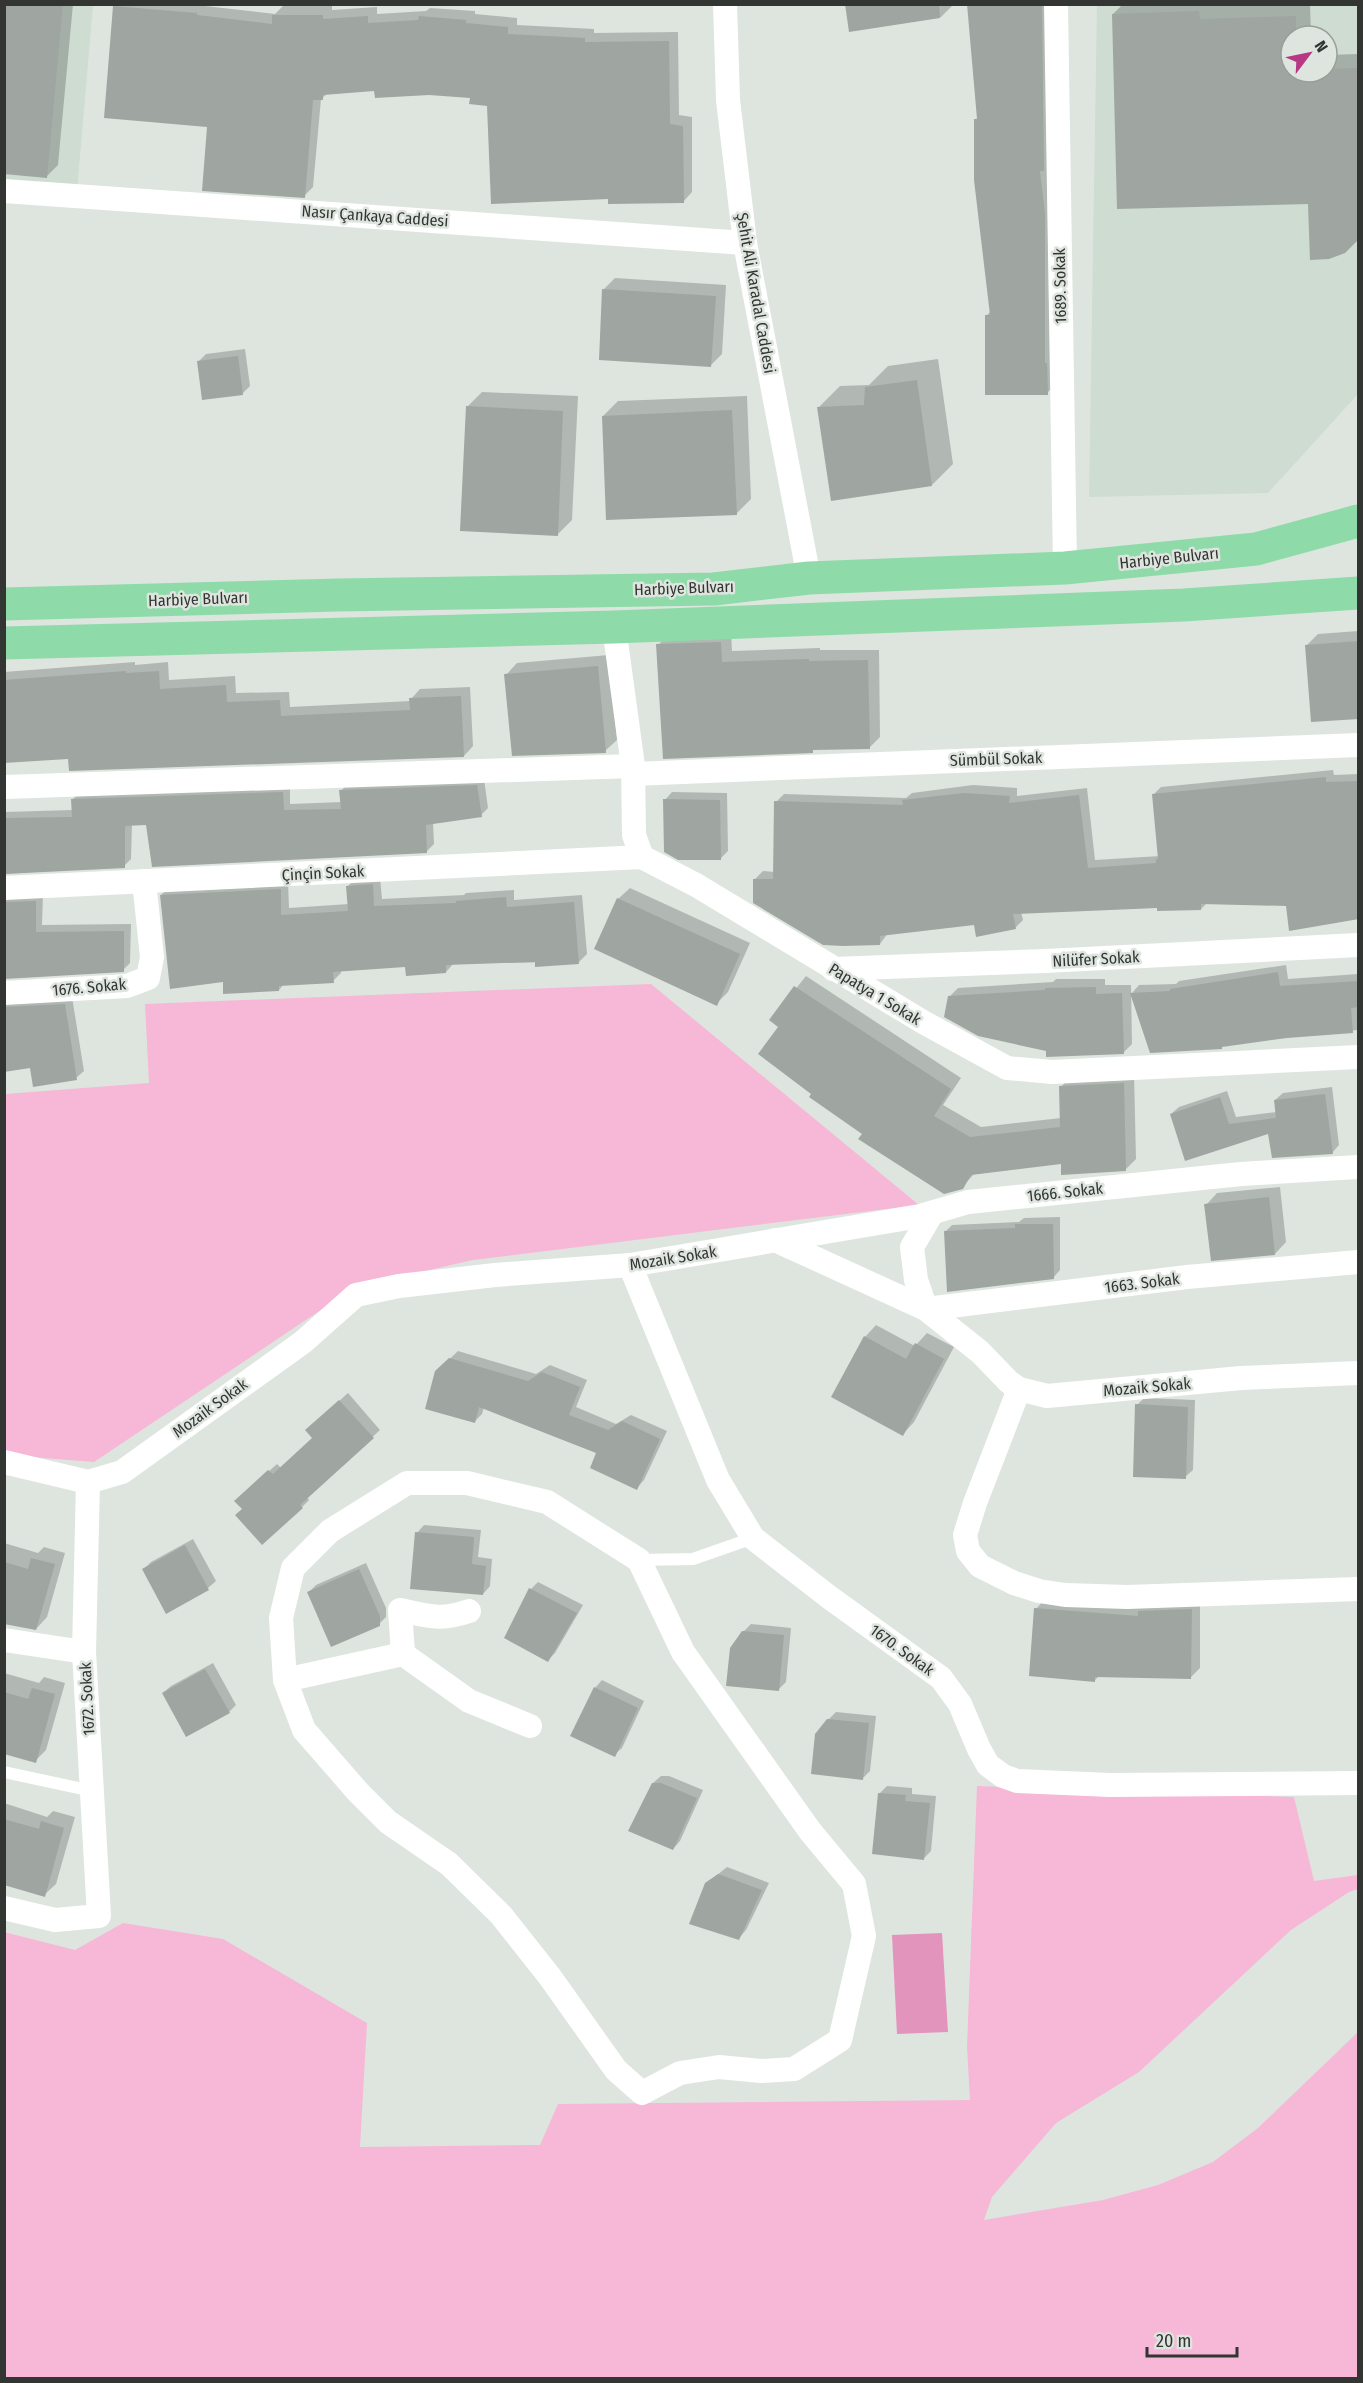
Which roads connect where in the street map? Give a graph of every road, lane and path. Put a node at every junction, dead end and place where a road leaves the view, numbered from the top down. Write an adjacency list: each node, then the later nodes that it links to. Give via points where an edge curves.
1 (725, 4): 4 (street, Şehit Ali Karadal Caddesi, via 728,100)
2 (1056, 4): 6 (street, 1689. Sokak)
3 (4, 191): 4 (street, Nasır Çankaya Caddesi)
4 (745, 243): 7 (street, Şehit Ali Karadal Caddesi)
5 (1359, 521): 6 (main road, Harbiye Bulvarı, via 1256,549)
6 (1065, 568): 7 (main road, Harbiye Bulvarı)
7 (809, 578): 9 (main road, Harbiye Bulvarı, via 714,589)
8 (1359, 593): 10 (main road, via 1184,605)
9 (4, 604)
10 (614, 627): 11 (main road); 13 (street)
11 (4, 643)
12 (1359, 745): 13 (street, Sümbül Sokak)
13 (633, 770): 14 (street, Sümbül Sokak); 15 (street, via 634,835)
14 (4, 787)
15 (642, 857): 16 (street, Çinçin Sokak); 19 (street, Papatya 1 Sokak, via 696,885)
16 (144, 881): 17 (street, Çinçin Sokak); 20 (street, 1676. Sokak, via 152,957 148,978 127,986)
17 (4, 888)
18 (1359, 945): 19 (street, Nilüfer Sokak)
19 (833, 969): 21 (street, Papatya 1 Sokak, via 1007,1068 1052,1072)
20 (4, 993)
21 (1359, 1057)
22 (1359, 1167): 23 (street, 1666. Sokak, via 1241,1174 968,1202)
23 (932, 1213): 24 (street, 1666. Sokak); 27 (street, via 912,1247 916,1280)
24 (775, 1240): 26 (street, Mozaik Sokak); 27 (street, Mozaik Sokak)
25 (1359, 1262): 27 (street, 1663. Sokak)
26 (630, 1265): 31 (street, Mozaik Sokak, via 495,1275 356,1295 303,1342 122,1472); 32 (street, 1670. Sokak, via 718,1480)
27 (926, 1309): 29 (street, Mozaik Sokak, via 981,1352)
28 (1359, 1373): 29 (street, Mozaik Sokak, via 1241,1378 1047,1396)
29 (1019, 1389): 34 (street, via 965,1535 968,1551 980,1566 1014,1583 1065,1595 1127,1597)
30 (4, 1462): 31 (street, Mozaik Sokak)
31 (88, 1482): 37 (street, 1672. Sokak)
32 (753, 1538): 33 (lane, via 693,1559); 42 (street, 1670. Sokak, via 941,1678 960,1704 988,1765 1003,1776 1017,1781 1110,1785)
33 (639, 1560): 39 (street, via 547,1502 467,1483 407,1483 330,1531 293,1568 281,1618); 39 (street, via 683,1652 810,1831 854,1884 864,1936 840,2040 794,2068 761,2071 719,2067 680,2073 642,2092 616,2070 501,1915 449,1864 388,1822 304,1730)
34 (1359, 1589)
35 (469, 1611): 38 (street, via 438,1618 400,1610)
36 (4, 1640): 37 (street)
37 (84, 1652): 43 (street, 1672. Sokak)
38 (403, 1654): 39 (street); 40 (street, via 469,1701)
39 (285, 1680)
40 (530, 1726)
41 (4, 1772): 43 (lane)
42 (1359, 1784)
43 (92, 1791): 44 (street, 1672. Sokak, via 99,1916 55,1920)
44 (4, 1908)

